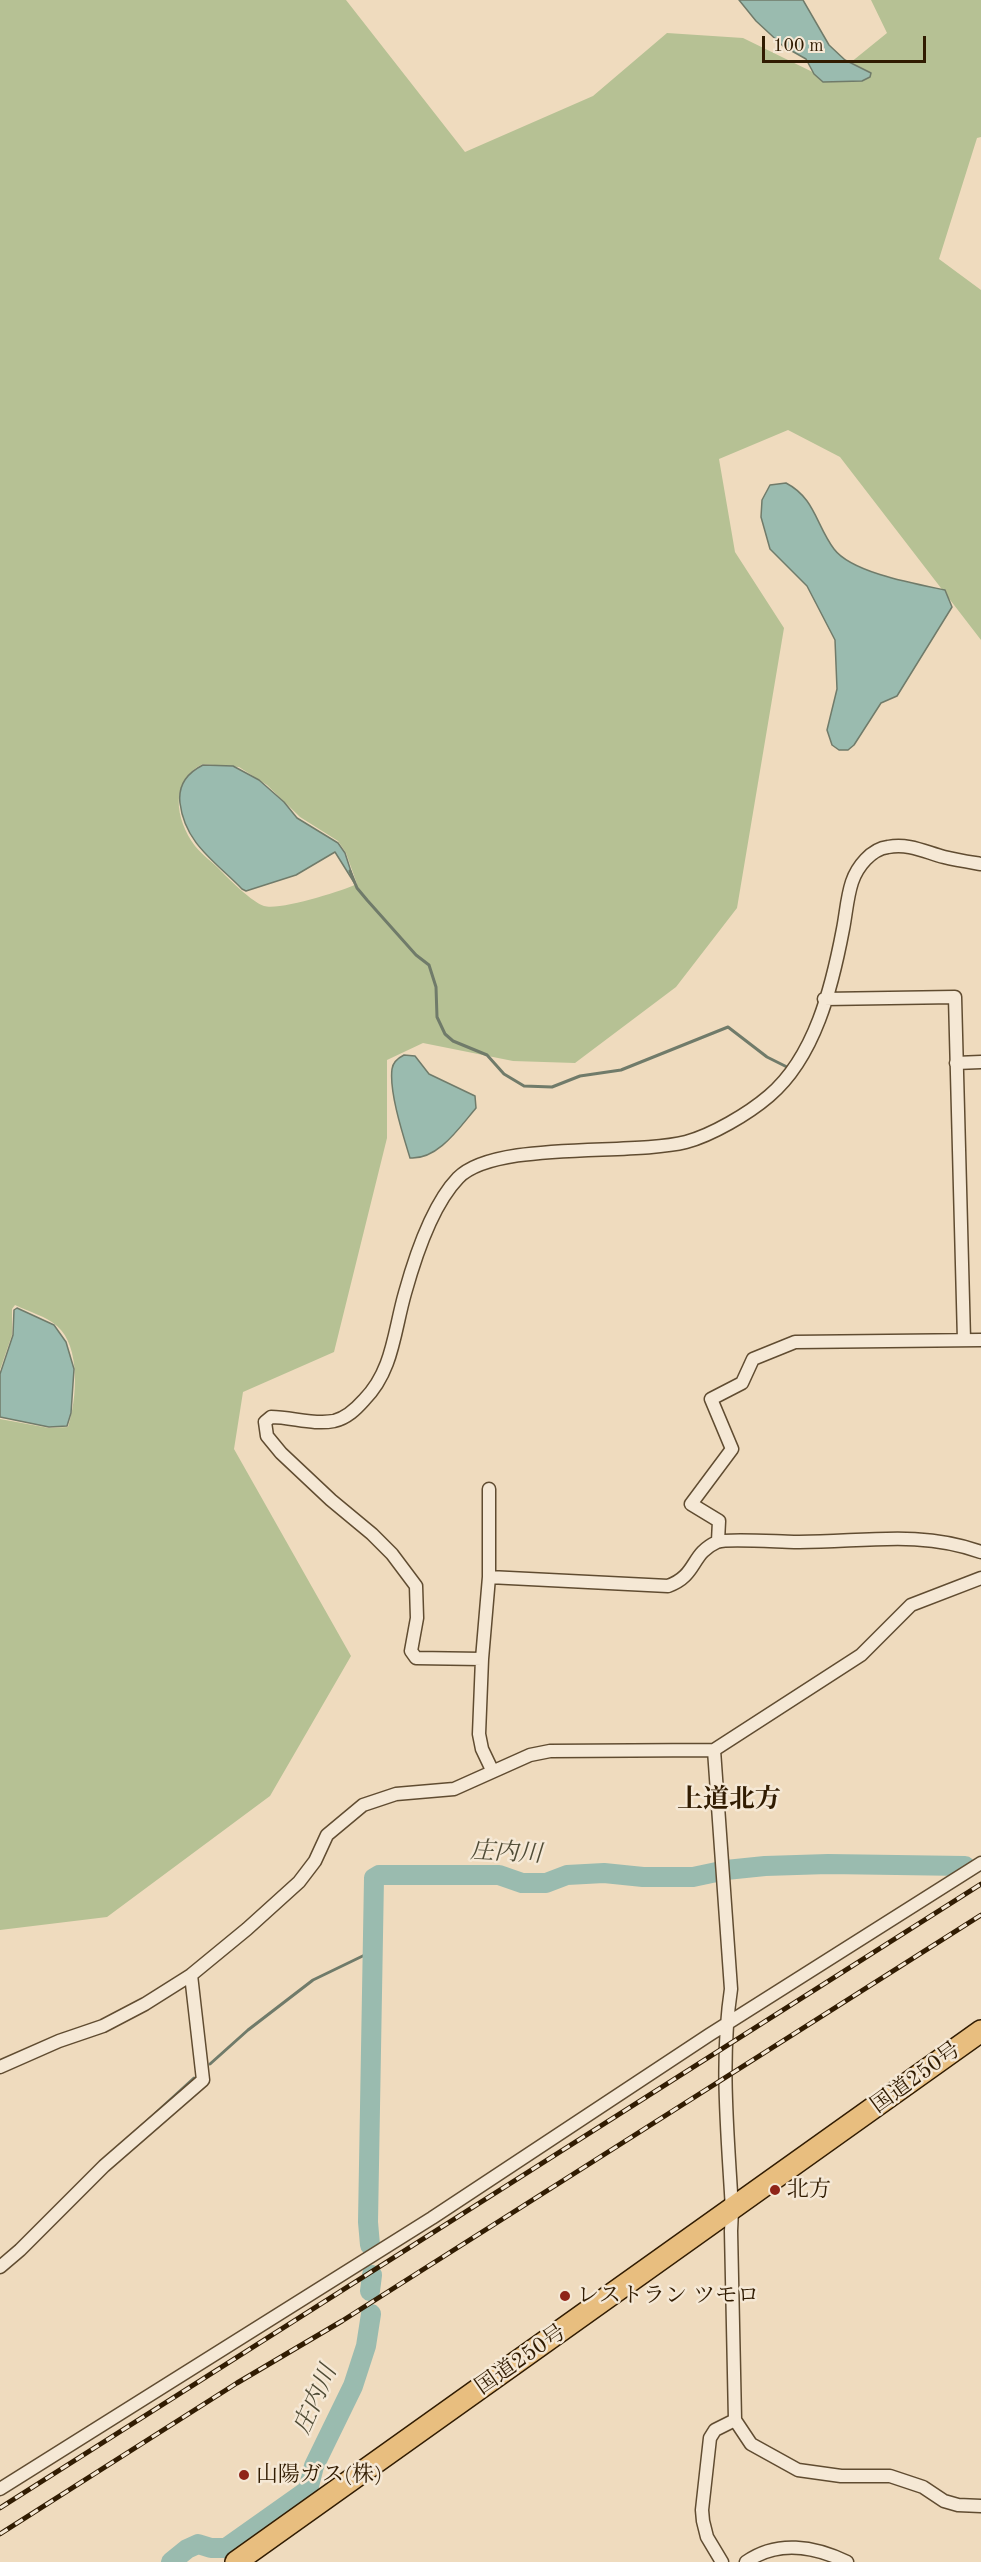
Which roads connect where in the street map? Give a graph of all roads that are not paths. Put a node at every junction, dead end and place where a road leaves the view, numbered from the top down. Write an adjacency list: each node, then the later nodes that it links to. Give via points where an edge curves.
1 (981, 864): 2 (street, via 910,846 885,847 875,852 860,865 852,883)
2 (824, 999): 4 (street, via 954,997); 12 (street, via 813,1035 790,1077 767,1098 710,1134 658,1146 499,1157 471,1167 438,1205 414,1264 389,1360 377,1387 353,1413 334,1421 271,1417 265,1422 267,1436 281,1453 372,1534 417,1586 411,1651 416,1658)
3 (981, 1062): 4 (street)
4 (956, 1063): 5 (street)
5 (964, 1340): 6 (street); 8 (street, via 795,1342 753,1359 742,1383 711,1399 732,1449 691,1504 719,1521)
6 (981, 1340)
7 (489, 1489): 10 (street)
8 (718, 1541): 9 (street, via 909,1537); 10 (street, via 695,1558 691,1571 681,1581 668,1586)
9 (981, 1551)
10 (489, 1577): 12 (street)
11 (981, 1578): 13 (street, via 911,1605 861,1655)
12 (482, 1659): 14 (street, via 479,1734)
13 (714, 1750): 14 (street, via 550,1751); 17 (street, via 731,1989)
14 (492, 1770): 16 (street, via 454,1789 396,1794 363,1805 327,1835 299,1882)
15 (981, 1863): 17 (street)
16 (191, 1975): 19 (street, via 103,2026); 21 (street, via 203,2080 104,2166)
17 (725, 2025): 20 (street); 23 (street, via 432,2218)
18 (981, 2031): 20 (highway, 国道250号)
19 (0, 2067)
20 (732, 2210): 22 (street); 25 (highway, 国道250号)
21 (0, 2267)
22 (735, 2420): 24 (street, via 752,2444 798,2470 841,2476 890,2476 923,2487 944,2501); 26 (street, via 715,2430 711,2438 702,2510 707,2537)
23 (0, 2489)
24 (981, 2506)
25 (236, 2562)
26 (723, 2562)
27 (746, 2562): 28 (street, via 773,2548 796,2546)
28 (847, 2562)

